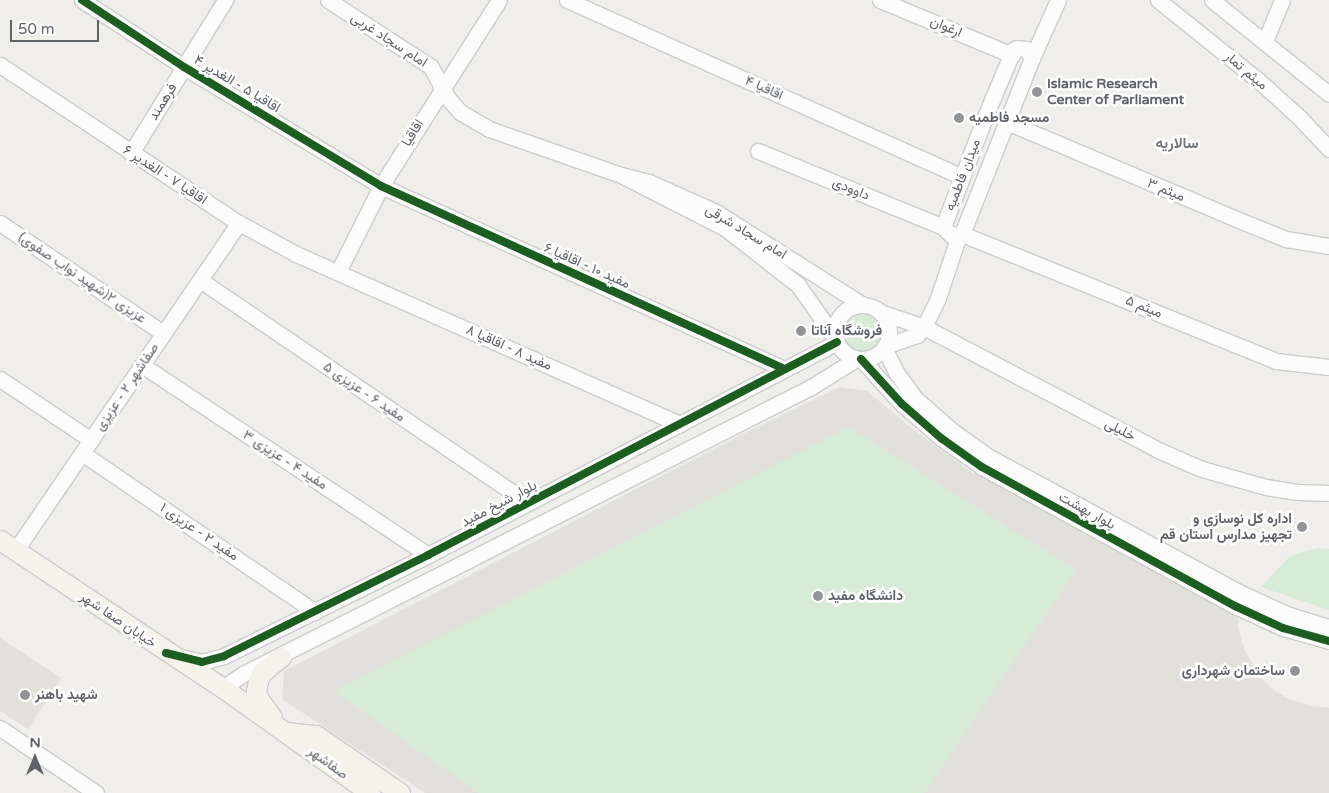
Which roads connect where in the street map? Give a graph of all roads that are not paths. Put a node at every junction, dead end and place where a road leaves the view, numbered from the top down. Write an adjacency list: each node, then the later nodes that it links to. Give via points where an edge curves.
1 (82, 0): 15 (street, اقاقیا ۵ - الغدیر ۴)
2 (225, 0): 15 (street, فرهمند)
3 (328, 0): 16 (street, امام سجاد غربی, via 431,67)
4 (499, 0): 16 (street, اقاقیا)
5 (567, 0): 23 (street, اقاقیا ۴)
6 (880, 0): 12 (street, ارغوان)
7 (1058, 0): 13 (street, میدان فاطمیه)
8 (1158, 0): 19 (street, میثم تمار, via 1258,80)
9 (1212, 0): 11 (street)
10 (1282, 0): 11 (street)
11 (1265, 40): 17 (street)
12 (1012, 55): 13 (street, via 1013,50 1022,48); 23 (street, میدان فاطمیه)
13 (1032, 58): 18 (street, میدان فاطمیه)
14 (0, 65): 21 (street, اقاقیا ۷ - الغدیر ۶)
15 (184, 67): 21 (street, فرهمند); 24 (street, اقاقیا ۵ - الغدیر ۴)
16 (443, 87): 22 (street, امام سجاد شرقی, via 460,112 489,129); 24 (street, اقاقیا)
17 (1329, 94)
18 (1006, 122): 28 (street, میدان فاطمیه); 29 (street, میثم ۳, via 1286,239)
19 (1329, 149)
20 (758, 151): 27 (street, داوودی)
21 (131, 153): 26 (street, اقاقیا ۷ - الغدیر ۶)
22 (621, 175): 32 (street, امام سجاد شرقی, via 649,182 716,212); 36 (street, امام سجاد شرقی, via 732,234 798,285)
23 (962, 177): 27 (street, میدان فاطمیه)
24 (381, 186): 30 (street, اقاقیا); 41 (street, مفید ۱۰ - اقاقیا ۶)
25 (0, 223): 35 (street, عزیزی ۲(شهید نواب صفوی))
26 (238, 224): 30 (street, اقاقیا ۷ - الغدیر ۶); 31 (street, صفاشهر ۲ - عزیزی)
27 (943, 227): 28 (street, میدان فاطمیه, via 951,235)
28 (961, 234): 34 (street); 40 (street, میثم ۵, via 1276,361)
29 (1329, 246)
30 (338, 272): 43 (street, مفید ۸ - اقاقیا ۸)
31 (200, 280): 35 (street, صفاشهر ۲ - عزیزی); 46 (street, مفید ۶ - عزیزی ۵)
32 (864, 305): 33 (street); 36 (street, via 853,306 838,319)
33 (880, 312): 34 (street, خلیلی); 37 (street, via 889,328)
34 (924, 327): 37 (street, via 917,335); 45 (street, خلیلی, via 1150,446 1202,469 1266,487)
35 (163, 334): 39 (street, صفاشهر ۲ - عزیزی)
36 (836, 341): 38 (street, via 844,353); 41 (street, بلوار شیخ مفید)
37 (885, 347): 38 (street, via 874,356); 50 (street, بلوار بهشت, via 896,372 915,398 989,457 1239,592 1289,615)
38 (859, 359): 51 (street, بلوار بهشت, via 902,404 941,438 982,467 1243,609 1283,628); 54 (street)
39 (142, 366): 44 (street, صفاشهر ۲ - عزیزی); 48 (street, مفید ۴ - عزیزی ۳)
40 (1329, 367)
41 (782, 368): 43 (street, بلوار شیخ مفید)
42 (0, 379): 44 (street, مفید ۲ - عزیزی ۱)
43 (680, 424): 46 (street, بلوار شیخ مفید)
44 (86, 446): 47 (street, صفاشهر ۲ - عزیزی); 49 (street, مفید ۲ - عزیزی ۱)
45 (1329, 493)
46 (528, 503): 48 (street, بلوار شیخ مفید)
47 (8, 546): 52 (main road, خیابان صفا شهر)
48 (428, 555): 49 (street, بلوار شیخ مفید)
49 (315, 612): 53 (street, بلوار شیخ مفید)
50 (1329, 627)
51 (1329, 641)
52 (166, 652): 53 (street, بلوار شیخ مفید, via 202,662); 56 (main road, خیابان صفا شهر)
53 (224, 656): 55 (street, via 230,673)
54 (281, 657): 55 (street); 58 (main road, via 261,674 256,691 267,712)
55 (243, 674): 56 (street)
56 (223, 688): 58 (main road, خیابان صفا شهر)
57 (0, 728): 59 (street)
58 (286, 732): 60 (main road, صفاشهر); 61 (main road, via 316,735)
59 (96, 793)
60 (370, 793)
61 (400, 793)

